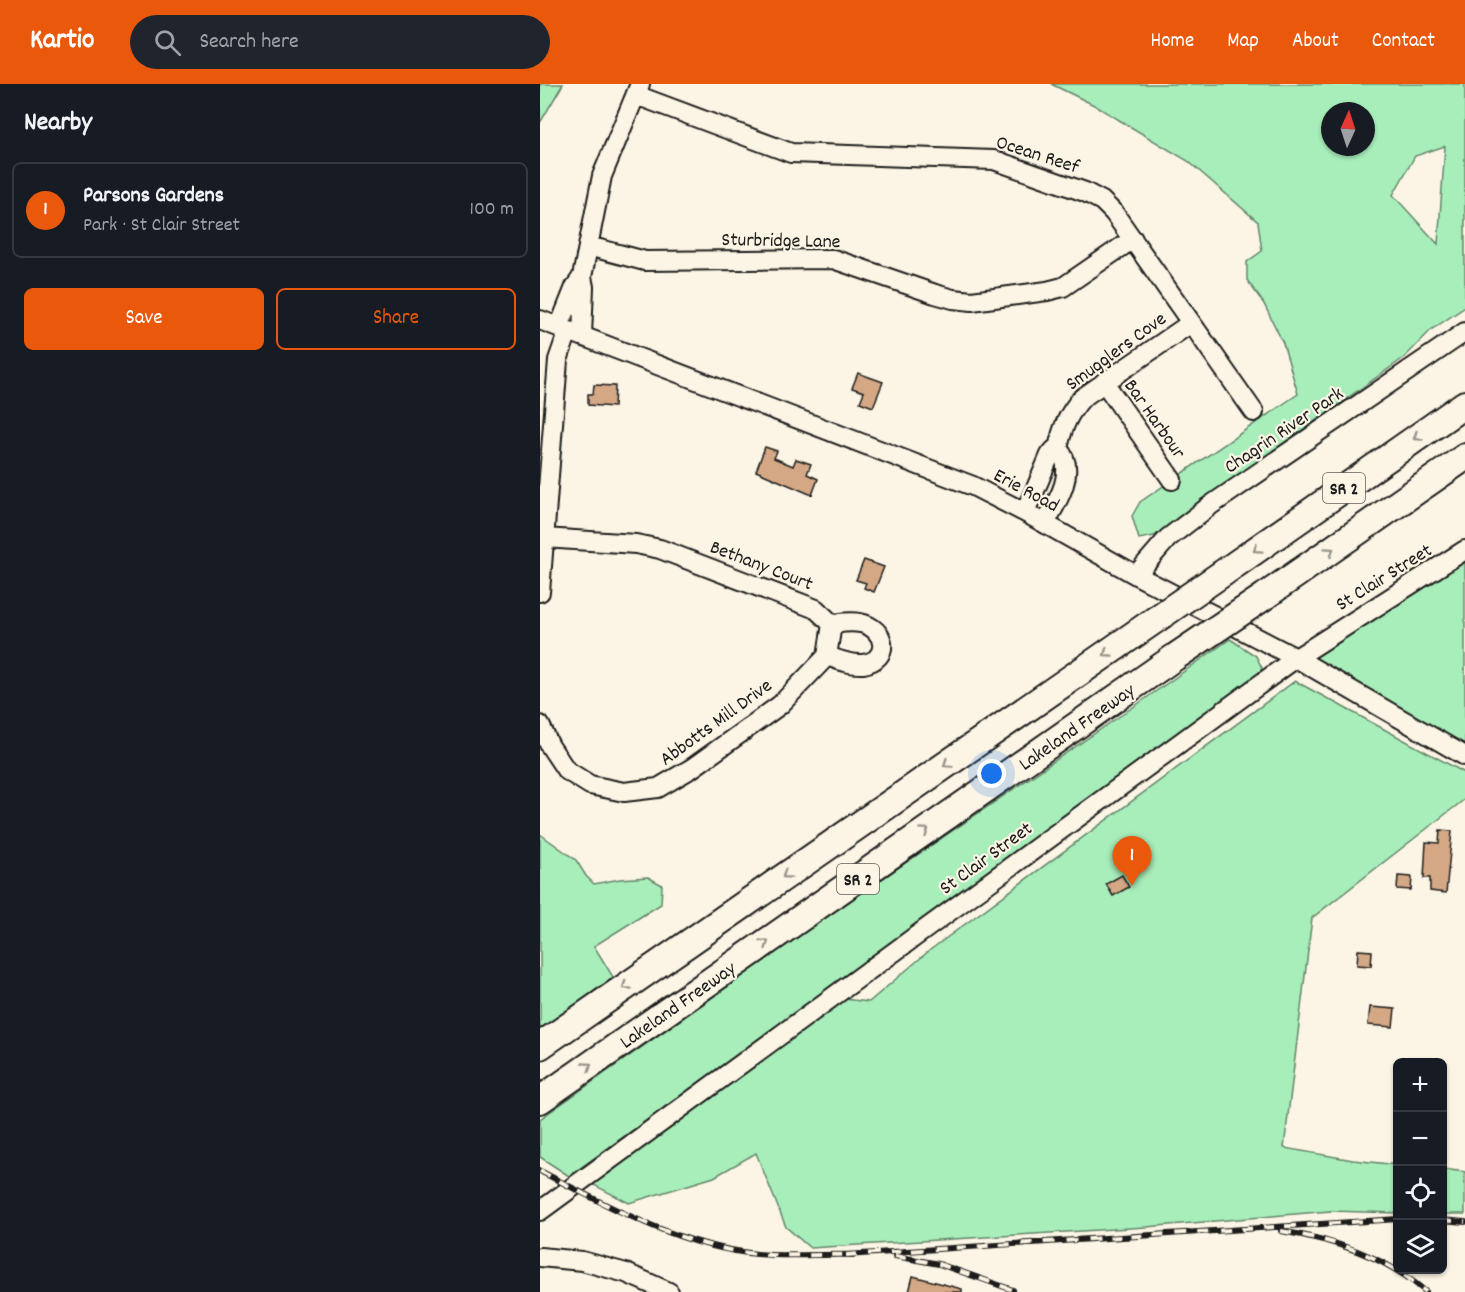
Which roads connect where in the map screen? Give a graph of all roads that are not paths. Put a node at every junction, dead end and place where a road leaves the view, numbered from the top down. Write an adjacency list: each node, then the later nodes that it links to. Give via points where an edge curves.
1 (638, 89): 2 (street, Ocean Reef, via 791,153 994,160 1102,201); 3 (street, via 602,176)
2 (1133, 239): 3 (street, Sturbridge Lane, via 1063,287 972,300 953,300 833,259 645,261); 6 (street, Ocean Reef)
3 (588, 246): 4 (street)
4 (582, 277): 7 (street, via 584,287); 7 (street, via 575,287)
5 (540, 320): 7 (street, Erie Road)
6 (1191, 323): 9 (street, Smugglers Cove); 11 (street, Ocean Reef)
7 (570, 331): 15 (street, Erie Road, via 921,465); 17 (street, via 558,360)
8 (1465, 332): 19 (street, Chagrin River Park, via 1211,505 1168,538)
9 (1104, 382): 12 (street, Smugglers Cove, via 1070,412); 14 (street, Bar Harbour)
10 (1465, 404): 26 (highway, SR 2, one-way to 26, bridge)
11 (1254, 412)
12 (1058, 449): 15 (street, Smugglers Cove, via 1050,455); 16 (street, via 1067,469 1063,487)
13 (1465, 457): 27 (highway, Lakeland Freeway / SR 2, one-way to 13, bridge)
14 (1172, 480)
15 (1024, 512): 16 (street, Erie Road)
16 (1045, 523): 19 (street, Erie Road)
17 (544, 538): 20 (street); 21 (street, Bethany Court, via 660,549 816,609)
18 (1465, 550): 23 (street, St Clair Street)
19 (1136, 575): 23 (street, Erie Road)
20 (540, 592)
21 (832, 624): 22 (street); 22 (street, via 858,622 870,626 883,642 880,653 864,664 849,664)
22 (826, 656): 24 (street, Abbotts Mill Drive, via 780,705 658,788 624,792 590,785 566,770)
23 (1296, 658): 25 (street, Erie Road); 28 (street, St Clair Street)
24 (540, 725)
25 (1465, 756)
26 (540, 1046)
27 (540, 1100)
28 (540, 1211)
29 (540, 1257): 30 (street, via 582,1261 626,1273)
30 (669, 1292)

